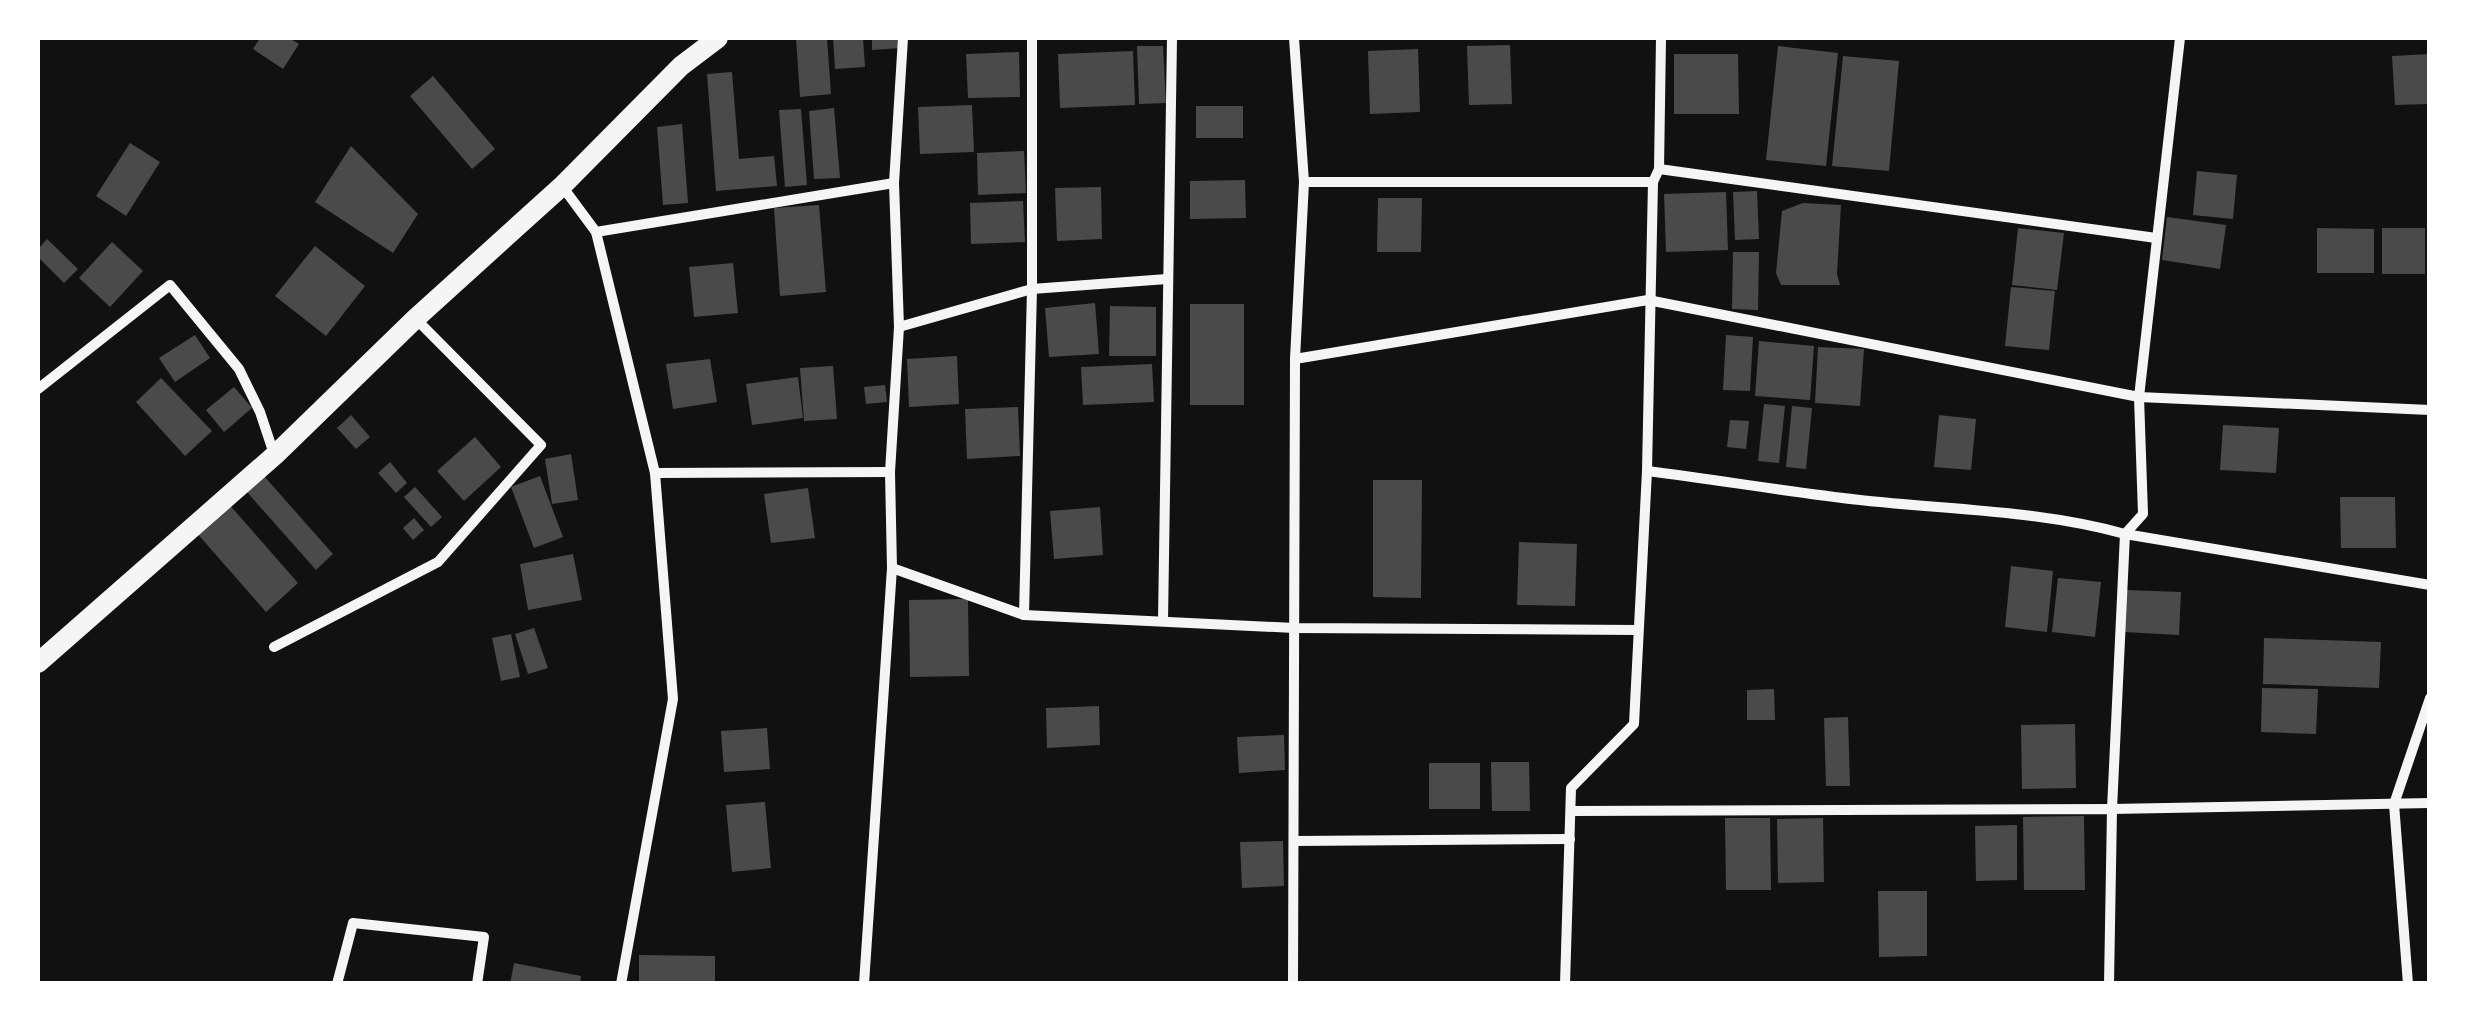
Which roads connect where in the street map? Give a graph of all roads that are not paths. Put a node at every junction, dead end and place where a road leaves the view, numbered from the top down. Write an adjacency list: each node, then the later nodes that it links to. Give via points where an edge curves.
1 (718, 38): 12 (main road, via 681,66)
2 (903, 38): 11 (street)
3 (1032, 38): 16 (street)
4 (1172, 38): 15 (street)
5 (1294, 38): 9 (street)
6 (1662, 38): 8 (street)
7 (2180, 38): 14 (street)
8 (1659, 169): 10 (street); 14 (street)
9 (1304, 182): 10 (street); 20 (street)
10 (1653, 182): 17 (street)
11 (894, 183): 13 (street); 19 (street)
12 (562, 186): 13 (street); 18 (main road)
13 (596, 232): 27 (street)
14 (2156, 238): 22 (street)
15 (1167, 279): 16 (street); 32 (street)
16 (1032, 289): 19 (street); 31 (street)
17 (1648, 300): 20 (street); 22 (street); 25 (street)
18 (415, 319): 24 (main road); 35 (street, via 542,444 438,562)
19 (898, 327): 26 (street)
20 (1294, 360): 33 (street)
21 (38, 389): 24 (street, via 170,285 239,370)
22 (2139, 397): 23 (street); 28 (street, via 2143,514)
23 (2429, 410)
24 (275, 455): 36 (main road)
25 (1647, 470): 28 (street, via 1861,500 2028,514); 34 (street)
26 (890, 472): 27 (street); 29 (street)
27 (655, 474): 46 (street, via 673,699)
28 (2125, 534): 30 (street); 40 (street)
29 (892, 568): 31 (street); 47 (street)
30 (2430, 585)
31 (1024, 615): 32 (street)
32 (1163, 622): 33 (street)
33 (1294, 628): 34 (street); 43 (street)
34 (1638, 630): 41 (street, via 1634,724 1571,788)
35 (274, 647)
36 (38, 663)
37 (2430, 698): 39 (street)
38 (2430, 803): 39 (street)
39 (2394, 804): 40 (street); 51 (street)
40 (2112, 809): 41 (street); 50 (street)
41 (1571, 811): 42 (street)
42 (1570, 839): 43 (street); 49 (street)
43 (1294, 842): 48 (street)
44 (337, 984): 45 (street, via 353,923 484,938)
45 (478, 984)
46 (621, 984)
47 (864, 984)
48 (1294, 984)
49 (1564, 984)
50 (2109, 984)
51 (2408, 984)

